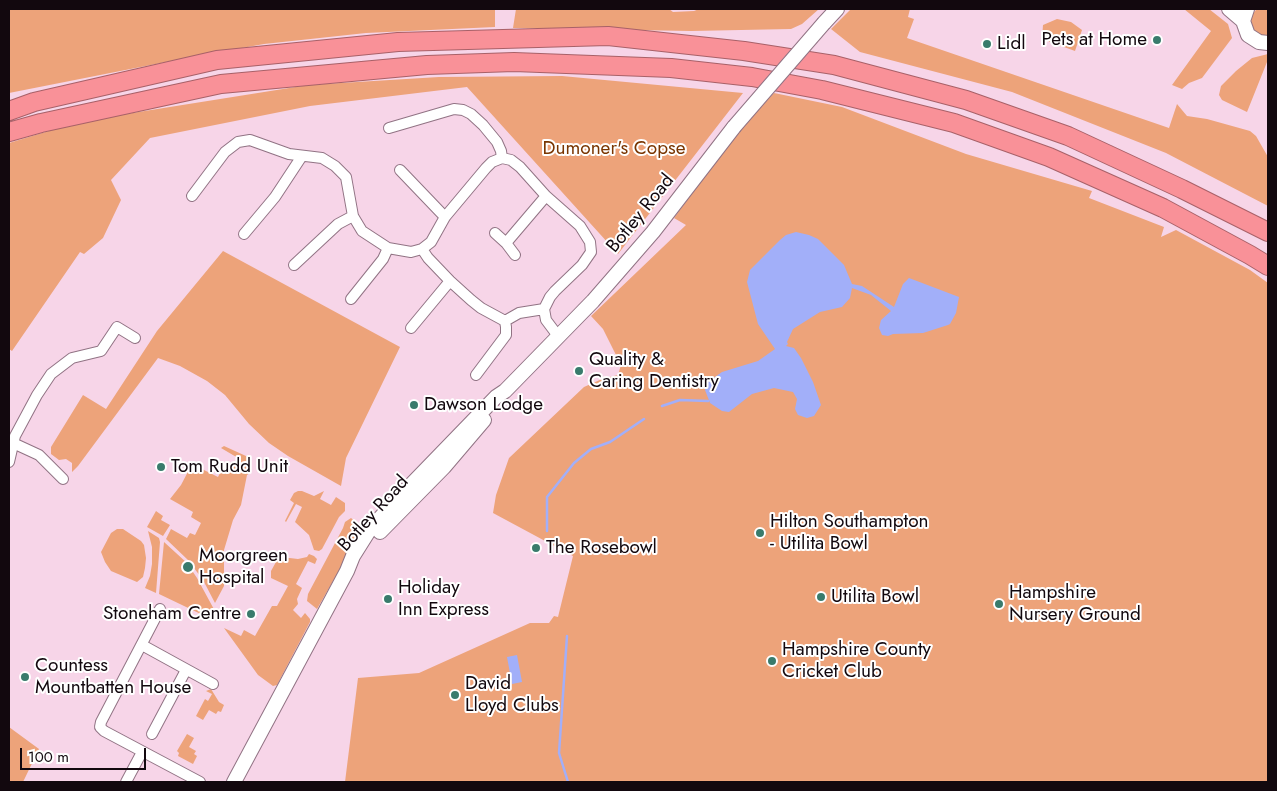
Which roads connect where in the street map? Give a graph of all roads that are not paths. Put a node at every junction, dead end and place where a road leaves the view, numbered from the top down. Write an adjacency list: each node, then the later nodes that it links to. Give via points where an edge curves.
1 (837, 9): 29 (main road, Botley Road, bridge, via 734,127 653,232)
2 (1229, 9): 3 (main road)
3 (1245, 15): 4 (main road, via 1248,34 1253,40)
4 (1268, 43)
5 (9, 110): 15 (highway, via 217,60 398,42 608,36 834,64 966,100 1068,136)
6 (389, 128): 9 (street, via 454,109 463,110 483,125 497,142)
7 (9, 132): 23 (highway, via 231,83 427,65 514,62 671,68 752,77 822,90 954,123 1050,157 1163,208)
8 (302, 156): 11 (street, via 250,140 238,142 225,152); 13 (street, via 322,158 346,177); 16 (street, via 275,197)
9 (502, 158): 12 (street, via 520,167); 14 (street, via 486,168)
10 (400, 170): 14 (street)
11 (192, 196)
12 (546, 196): 18 (street); 26 (street, via 580,226 588,236 591,249 582,266 555,291)
13 (353, 216): 19 (street, via 362,232); 22 (street, via 338,224)
14 (445, 217): 20 (street, via 431,242)
15 (1268, 232)
16 (244, 234)
17 (495, 234): 18 (street)
18 (506, 243): 21 (street)
19 (388, 248): 20 (street, via 411,252); 25 (street, via 383,260)
20 (422, 249): 24 (street)
21 (515, 255)
22 (294, 265)
23 (1268, 266)
24 (450, 282): 27 (street, via 481,308); 28 (street)
25 (351, 300)
26 (544, 309): 27 (street, via 519,313); 29 (street, via 546,320)
27 (505, 321): 31 (street, via 506,335 492,361)
28 (411, 328)
29 (558, 336): 43 (main road, Botley Road, via 505,391 474,434 377,535 348,572)
30 (136, 338): 32 (street, via 117,327 101,351 72,358 51,374 36,395)
31 (476, 375)
32 (13, 442): 33 (street); 34 (street, via 38,455)
33 (9, 462)
34 (63, 480)
35 (160, 609): 36 (street)
36 (142, 645): 37 (street); 40 (street, via 100,727)
37 (186, 670): 38 (street); 39 (street)
38 (213, 684)
39 (152, 734)
40 (142, 752): 41 (street); 42 (street)
41 (126, 782)
42 (200, 782)
43 (234, 782)

